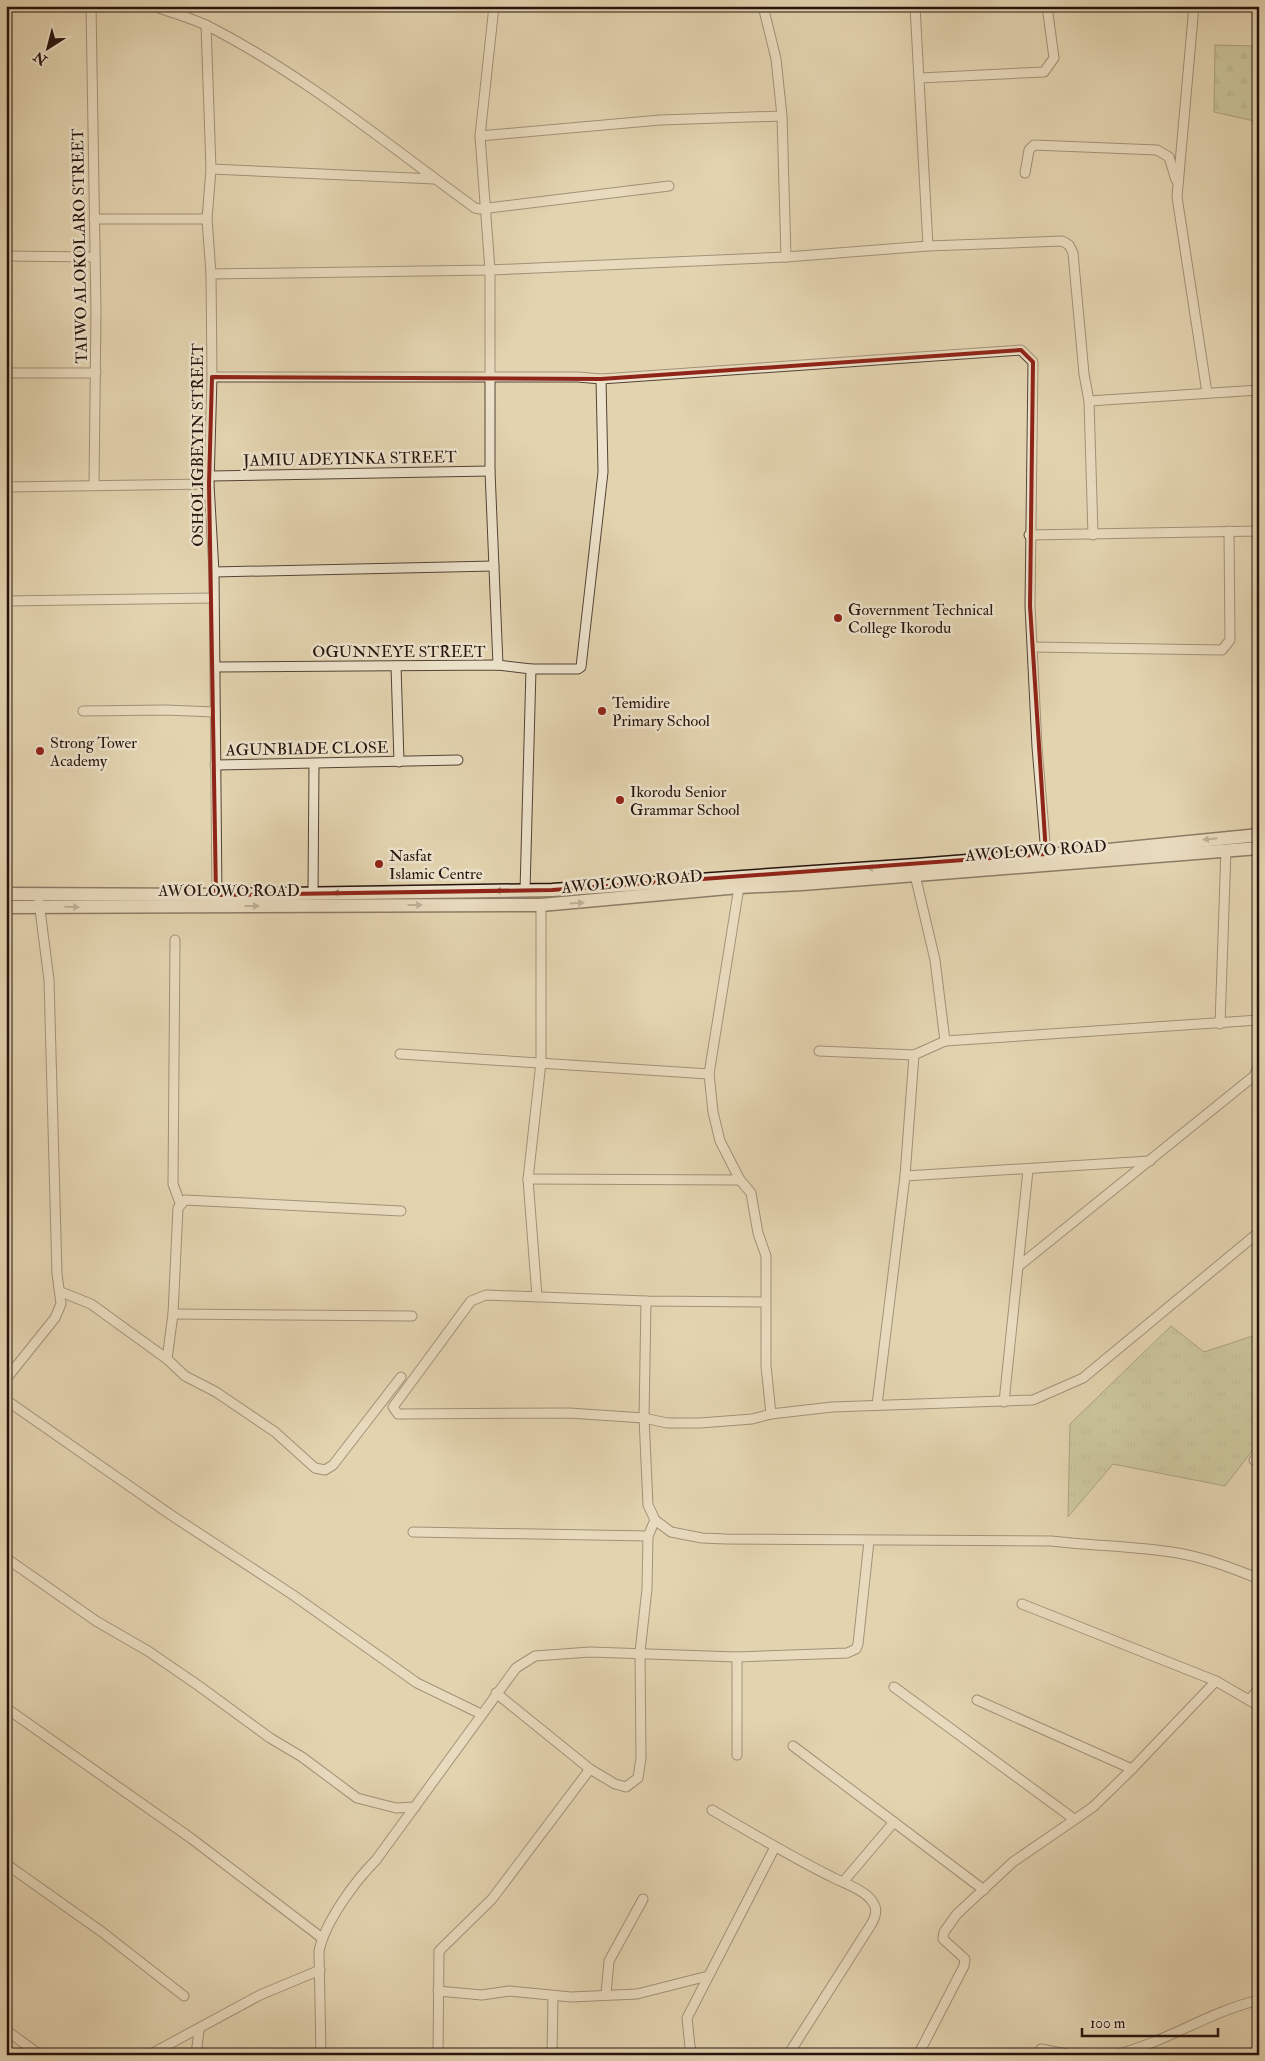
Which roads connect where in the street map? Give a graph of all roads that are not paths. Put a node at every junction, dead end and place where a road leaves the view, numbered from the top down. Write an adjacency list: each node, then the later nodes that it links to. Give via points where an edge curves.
1 (91, 6): 18 (street, TAIWO ALOKOLARO STREET)
2 (154, 6): 8 (street)
3 (494, 6): 11 (street)
4 (763, 6): 10 (street, via 776,59)
5 (915, 6): 9 (street)
6 (1047, 6): 9 (street, via 1054,58 1044,72)
7 (1194, 6): 15 (street)
8 (206, 25): 12 (street, OSHOLIGBEYIN STREET); 14 (street, via 251,50 356,119)
9 (920, 78): 20 (street)
10 (782, 116): 11 (street, via 660,120); 23 (street)
11 (480, 136): 17 (street)
12 (211, 170): 14 (street); 19 (street, OSHOLIGBEYIN STREET)
13 (1026, 173): 15 (street, via 1029,150 1034,144 1157,150 1169,157)
14 (435, 179): 17 (street, via 475,208)
15 (1178, 185): 32 (street)
16 (669, 186): 17 (street)
17 (485, 209): 24 (street)
18 (94, 219): 19 (street); 22 (street, TAIWO ALOKOLARO STREET)
19 (207, 219): 25 (street, OSHOLIGBEYIN STREET)
20 (928, 246): 23 (street); 33 (street, via 1062,241 1069,245 1073,252)
21 (6, 256): 22 (street)
22 (94, 256): 27 (street, TAIWO ALOKOLARO STREET)
23 (786, 257): 24 (street)
24 (490, 270): 25 (street); 29 (street)
25 (211, 274): 28 (street, OSHOLIGBEYIN STREET)
26 (6, 373): 27 (street)
27 (96, 373): 36 (street, TAIWO ALOKOLARO STREET)
28 (212, 376): 29 (street); 35 (street, OSHOLIGBEYIN STREET)
29 (490, 376): 30 (street); 34 (street)
30 (600, 379): 40 (street, via 1021,350 1033,362); 50 (street, OGUNNEYE STREET, via 603,472 582,667)
31 (1259, 390): 32 (street)
32 (1207, 393): 33 (street)
33 (1088, 401): 41 (street)
34 (490, 471): 35 (street, JAMIU ADEYINKA STREET); 42 (street)
35 (210, 480): 36 (street, JAMIU ADEYINKA STREET); 43 (street, OSHOLIGBEYIN STREET)
36 (94, 485): 37 (street, JAMIU ADEYINKA STREET)
37 (6, 487)
38 (1230, 531): 39 (street); 41 (street); 46 (street, via 1230,640 1222,650)
39 (1259, 532)
40 (1029, 535): 41 (street); 46 (street)
41 (1093, 535)
42 (494, 566): 43 (street); 47 (street)
43 (214, 572): 44 (street, OSHOLIGBEYIN STREET)
44 (213, 598): 45 (street); 49 (street, OSHOLIGBEYIN STREET)
45 (6, 601)
46 (1033, 647): 60 (street)
47 (498, 665): 48 (street, OGUNNEYE STREET); 50 (street, OGUNNEYE STREET)
48 (396, 666): 49 (street, OGUNNEYE STREET); 54 (street, AGUNBIADE CLOSE)
49 (215, 667): 52 (street, OSHOLIGBEYIN STREET)
50 (531, 669): 63 (street)
51 (83, 711): 52 (street)
52 (215, 712): 56 (street, OSHOLIGBEYIN STREET)
53 (458, 760): 54 (street, AGUNBIADE CLOSE)
54 (399, 762): 55 (street, AGUNBIADE CLOSE)
55 (314, 764): 56 (street, AGUNBIADE CLOSE); 64 (street)
56 (215, 765): 67 (street, OSHOLIGBEYIN STREET)
57 (1259, 835): 60 (main road, AWOLOWO ROAD, one-way to 60)
58 (1259, 848): 59 (main road, AWOLOWO ROAD)
59 (1226, 850): 61 (main road, AWOLOWO ROAD); 72 (street)
60 (1046, 854): 63 (main road, AWOLOWO ROAD, one-way to 63)
61 (915, 875): 62 (main road, AWOLOWO ROAD); 73 (street, via 935,960)
62 (739, 887): 68 (main road, AWOLOWO ROAD, one-way to 62); 79 (street)
63 (525, 891): 64 (main road, AWOLOWO ROAD, one-way to 64)
64 (312, 893): 67 (main road, AWOLOWO ROAD)
65 (6, 894): 66 (main road, AWOLOWO ROAD)
66 (39, 900): 67 (main road, AWOLOWO ROAD); 69 (main road, AWOLOWO ROAD); 89 (street, via 49,980 57,1274)
67 (217, 901): 68 (main road, AWOLOWO ROAD, one-way to 68)
68 (541, 905): 77 (street)
69 (6, 907)
70 (175, 940): 85 (street, via 173,1184)
71 (1259, 1020): 72 (street)
72 (1220, 1024): 73 (street)
73 (945, 1041): 76 (street)
74 (819, 1051): 76 (street)
75 (400, 1054): 77 (street)
76 (914, 1055): 82 (street)
77 (541, 1062): 79 (street); 83 (street)
78 (1259, 1065): 80 (street, via 1254,1076)
79 (709, 1074): 84 (street, via 720,1141)
80 (1150, 1161): 81 (street); 88 (street)
81 (1028, 1170): 82 (street); 88 (street)
82 (905, 1176): 100 (street)
83 (528, 1179): 84 (street); 90 (street)
84 (740, 1180): 92 (street, via 751,1193 766,1256)
85 (180, 1203): 86 (street, via 184,1200); 93 (street)
86 (401, 1211)
87 (1259, 1232): 99 (street, via 1083,1378 1033,1400)
88 (1020, 1265): 99 (street)
89 (61, 1292): 95 (street, via 91,1304); 97 (street, via 61,1304 55,1318)
90 (537, 1297): 91 (street); 102 (street, via 486,1295 471,1301 393,1407 398,1414 569,1413)
91 (646, 1301): 92 (street); 102 (street)
92 (765, 1302): 101 (street)
93 (173, 1314): 94 (street); 95 (street)
94 (412, 1316)
95 (167, 1359): 96 (street, via 185,1376 216,1392 274,1432 315,1468 325,1470 333,1465)
96 (401, 1377)
97 (6, 1380)
98 (6, 1400): 120 (street, via 417,1683)
99 (1004, 1402): 100 (street)
100 (877, 1405): 101 (street)
101 (771, 1414): 102 (street, via 752,1419 700,1423 666,1423)
102 (644, 1418): 103 (street, via 648,1505)
103 (655, 1520): 105 (street); 106 (street, via 671,1532 702,1538)
104 (413, 1532): 105 (street)
105 (648, 1536): 110 (street, via 647,1589)
106 (869, 1541): 108 (street, via 1051,1541 1178,1553); 111 (street, via 856,1648 847,1654)
107 (6, 1558): 125 (street, via 96,1621 199,1686 357,1798 396,1808)
108 (1259, 1579)
109 (1022, 1604): 112 (street)
110 (640, 1652): 111 (street); 115 (street, via 535,1656 516,1668); 123 (street, via 641,1758 638,1778 626,1787)
111 (737, 1657): 122 (street)
112 (1216, 1681): 117 (street); 124 (street)
113 (894, 1687): 127 (street)
114 (1259, 1689): 117 (street)
115 (496, 1692): 120 (street); 123 (street)
116 (977, 1700): 124 (street)
117 (1249, 1700): 118 (street)
118 (1259, 1706)
119 (6, 1708): 134 (street, via 192,1839)
120 (481, 1714): 125 (street)
121 (793, 1746): 128 (street)
122 (737, 1755)
123 (590, 1769): 137 (street, via 492,1899 439,1950)
124 (1132, 1769): 127 (street, via 1093,1806)
125 (414, 1807): 134 (street, via 359,1878)
126 (712, 1810): 129 (street)
127 (1074, 1819): 132 (street, via 1014,1862)
128 (894, 1822): 131 (street); 132 (street)
129 (775, 1847): 131 (street); 136 (street)
130 (6, 1864): 139 (street, via 102,1932)
131 (843, 1882): 152 (street, via 871,1899 876,1913)
132 (984, 1890): 153 (street, via 957,1914 944,1932 942,1939 962,1955 964,1966)
133 (643, 1899): 138 (street, via 609,1961)
134 (322, 1938): 135 (street)
135 (320, 1970): 143 (street, via 260,1995); 148 (street)
136 (708, 1976): 138 (street, via 637,1994); 151 (street, via 687,2018)
137 (438, 1991): 140 (street, via 482,1994 509,1991); 149 (street)
138 (606, 1994): 140 (street)
139 (184, 1996)
140 (553, 1996): 150 (street)
141 (1259, 2000): 144 (street, via 1210,2017)
142 (6, 2030): 145 (street)
143 (199, 2030): 146 (street); 147 (street)
144 (1143, 2050): 156 (street)
145 (40, 2055)
146 (149, 2055)
147 (196, 2055)
148 (321, 2055)
149 (438, 2055)
150 (552, 2055)
151 (693, 2055)
152 (788, 2055)
153 (918, 2055)
154 (1037, 2055): 155 (street, via 1041,2049 1046,2049)
155 (1072, 2055)
156 (1114, 2055)

